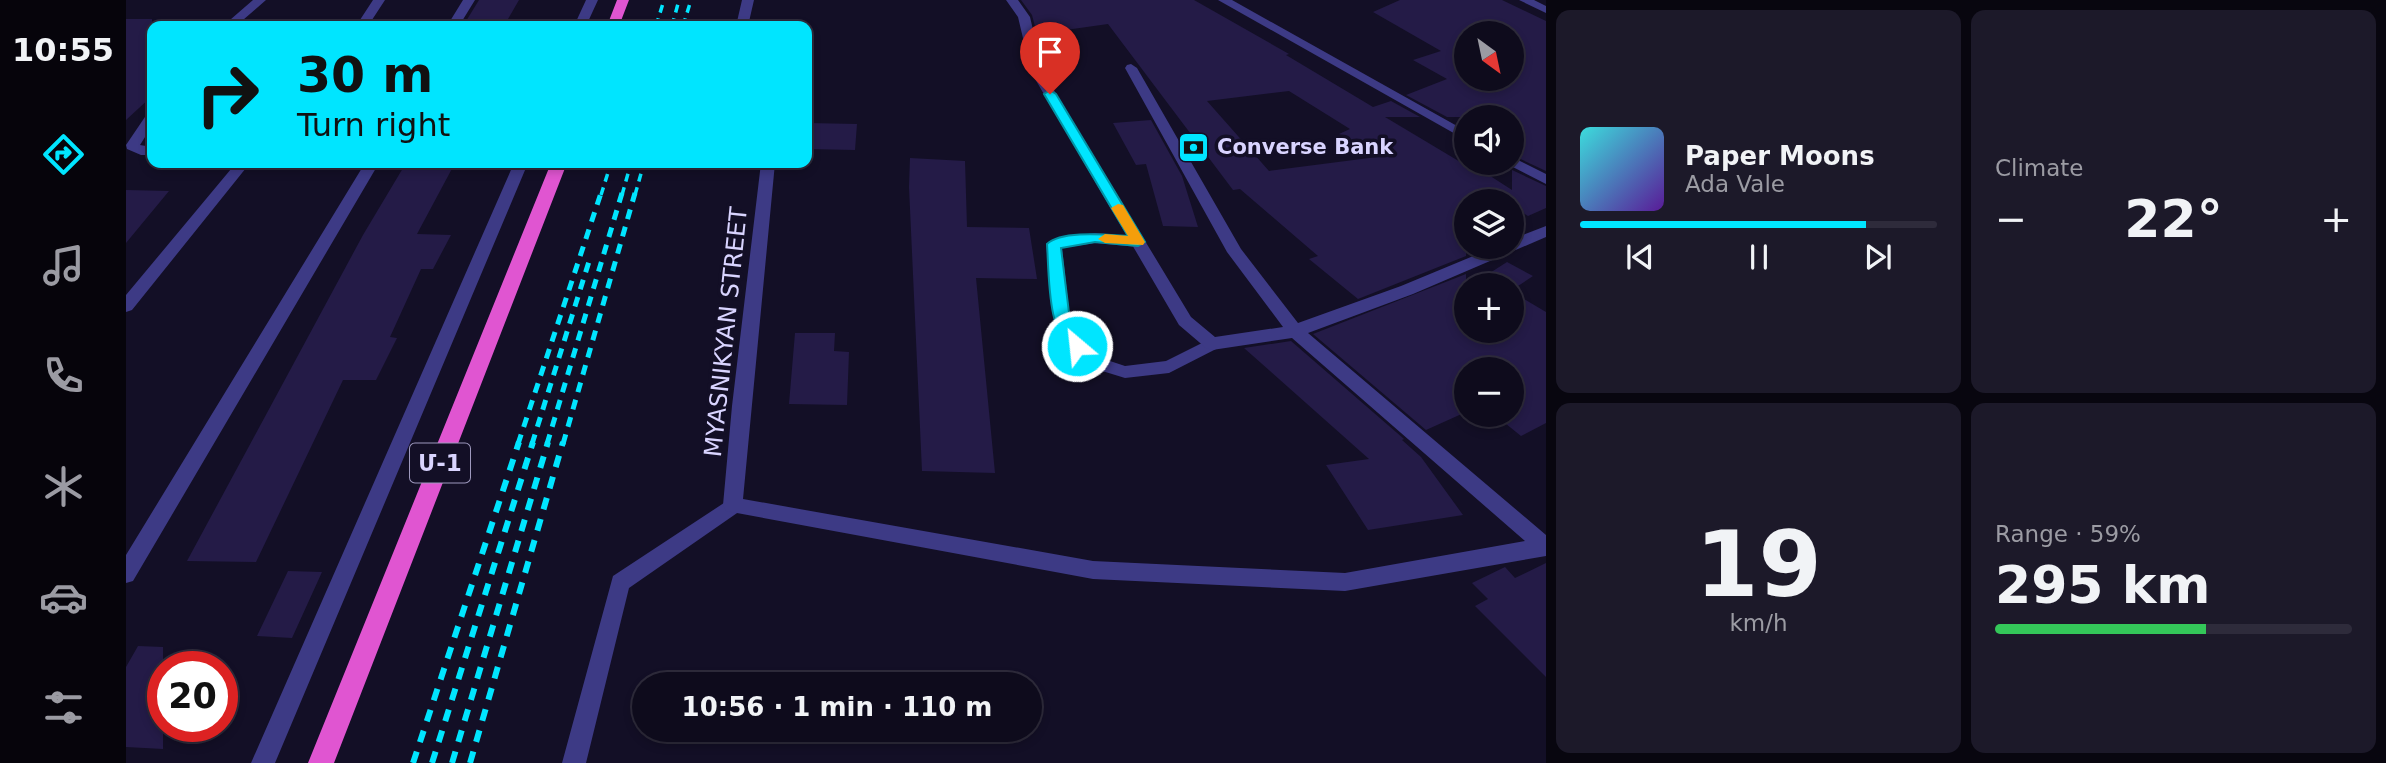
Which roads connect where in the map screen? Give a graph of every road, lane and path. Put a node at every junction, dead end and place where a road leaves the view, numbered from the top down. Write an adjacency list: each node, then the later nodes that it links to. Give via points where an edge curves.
1 (260, 0): 11 (street)
2 (379, 0): 12 (street)
3 (469, 0): 13 (street)
4 (592, 0): 14 (street)
5 (623, 0): 15 (highway)
6 (748, 0): 16 (street)
7 (1012, 0): 30 (street, via 1024,17 1037,72)
8 (1224, 0): 19 (street)
9 (1525, 0): 10 (street)
10 (1546, 10)
11 (235, 21)
12 (365, 21)
13 (456, 21)
14 (582, 21)
15 (615, 21)
16 (743, 21)
17 (1131, 68): 33 (street, via 1235,252)
18 (147, 124): 20 (street, via 132,146)
19 (1454, 129)
20 (147, 151)
21 (239, 168): 32 (street)
22 (369, 168): 37 (street)
23 (519, 168): 38 (street)
24 (557, 168): 39 (highway, Մ-1)
25 (767, 168): 35 (street, MYASNIKYAN STREET)
26 (1524, 168): 27 (street)
27 (1546, 180)
28 (1546, 231): 29 (street)
29 (1524, 240)
30 (1138, 242): 34 (street, via 1185,321); 34 (street, via 1095,238 1054,244 1063,330 1092,362 1125,372 1169,367)
31 (1480, 259): 33 (street)
32 (126, 306)
33 (1295, 331): 34 (street); 36 (street)
34 (1212, 344)
35 (733, 505): 36 (street, via 1107,571 1345,582); 40 (street, via 620,583)
36 (1545, 547)
37 (126, 574)
38 (262, 763)
39 (321, 763)
40 (574, 763)

